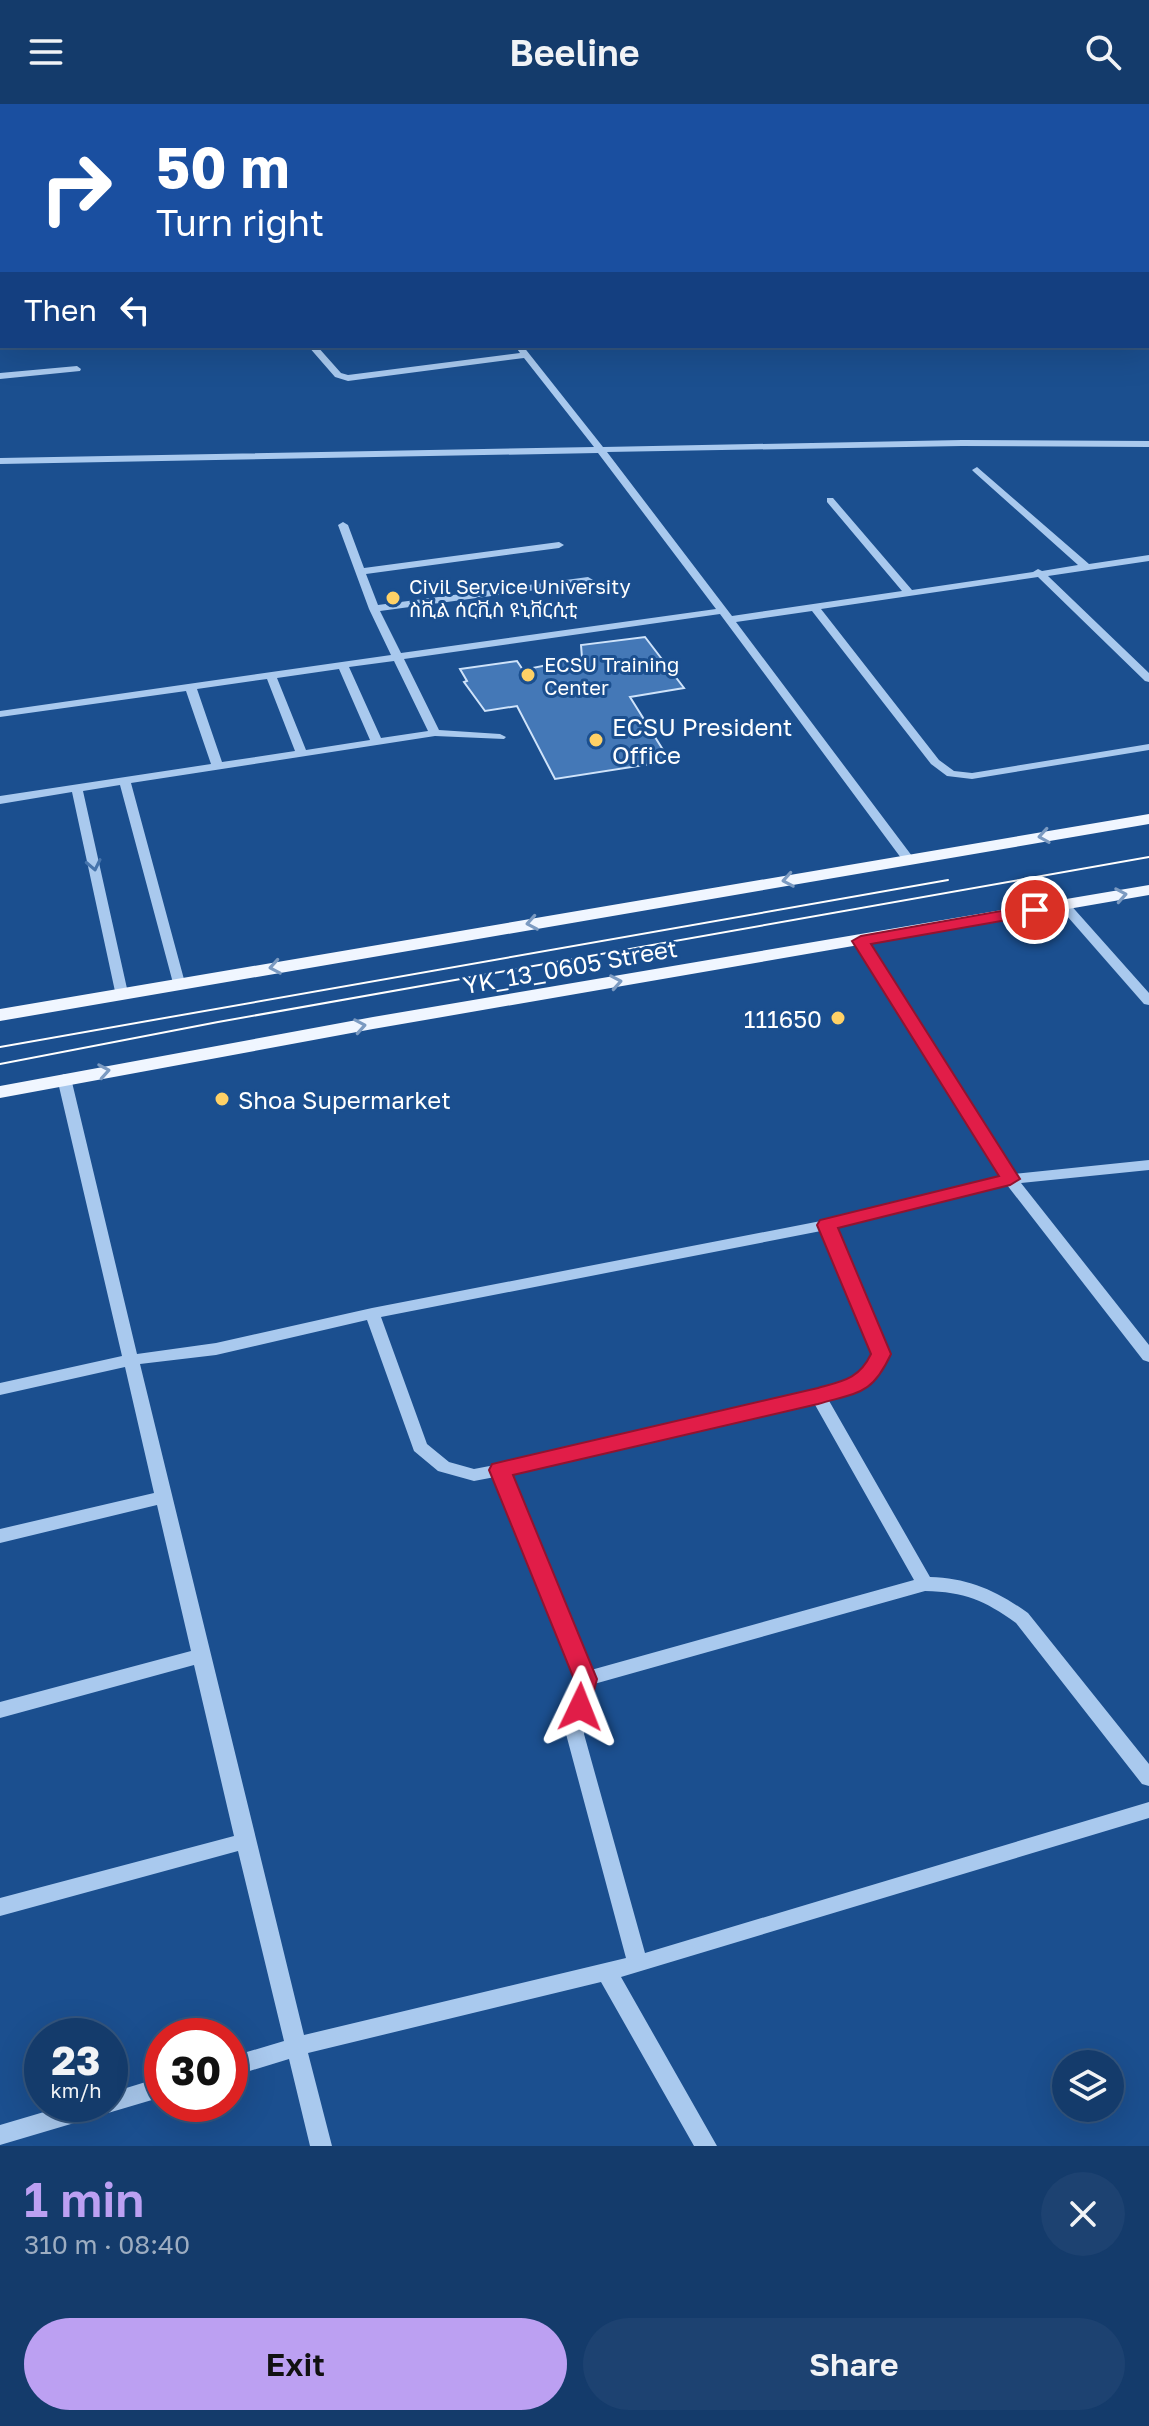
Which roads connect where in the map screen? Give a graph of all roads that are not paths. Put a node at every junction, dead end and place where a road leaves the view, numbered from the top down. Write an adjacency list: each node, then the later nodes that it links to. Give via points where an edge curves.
1 (314, 348): 3 (street, via 338,375 348,378)
2 (521, 348): 3 (street)
3 (527, 355): 7 (street)
4 (77, 369): 5 (street)
5 (0, 376)
6 (1149, 444): 7 (street)
7 (596, 449): 8 (street); 21 (street)
8 (0, 461)
9 (977, 470): 14 (street)
10 (830, 500): 18 (street)
11 (343, 525): 15 (street)
12 (559, 545): 15 (street)
13 (1149, 558): 14 (street)
14 (1085, 566): 16 (street)
15 (359, 572): 20 (street)
16 (1038, 572): 18 (street); 25 (street)
17 (588, 580): 20 (street)
18 (908, 592): 19 (street)
19 (814, 607): 21 (street); 31 (street, via 935,762 951,774 972,776)
20 (374, 609): 22 (street)
21 (725, 615): 22 (street); 38 (street)
22 (398, 656): 23 (street); 28 (street)
23 (343, 666): 24 (street); 30 (street)
24 (271, 676): 26 (street); 32 (street)
25 (1149, 679)
26 (190, 686): 27 (street); 33 (street)
27 (0, 714)
28 (435, 733): 29 (street); 30 (street)
29 (500, 737)
30 (377, 742): 32 (street)
31 (1149, 747)
32 (302, 755): 33 (street)
33 (218, 767): 34 (street)
34 (125, 782): 35 (street); 42 (street)
35 (77, 789): 36 (street); 43 (street, one-way to 43)
36 (0, 800)
37 (1149, 819): 38 (main road, YK_13_0605 Street, one-way to 38)
38 (908, 859): 42 (main road, YK_13_0605 Street, one-way to 42)
39 (1149, 890): 40 (main road, YK_13_0605 Street, one-way to 39)
40 (1064, 905): 41 (main road, YK_13_0605 Street); 44 (street)
41 (861, 941): 46 (main road, YK_13_0605 Street, one-way to 41); 49 (street)
42 (179, 983): 43 (main road, YK_13_0605 Street)
43 (121, 993): 45 (main road, YK_13_0605 Street)
44 (1149, 1001)
45 (0, 1015)
46 (64, 1078): 47 (main road, YK_13_0605 Street); 53 (street)
47 (0, 1092)
48 (1149, 1165): 49 (street)
49 (1010, 1179): 50 (street); 52 (street)
50 (826, 1225): 51 (street); 55 (street, via 881,1354 872,1374 859,1384)
51 (372, 1313): 53 (street, via 216,1349); 56 (street, via 420,1447 444,1467 474,1475)
52 (1149, 1356)
53 (131, 1360): 54 (street); 57 (street)
54 (0, 1389)
55 (818, 1396): 56 (street); 59 (street)
56 (500, 1470): 61 (street)
57 (164, 1497): 58 (street); 60 (street)
58 (0, 1536)
59 (925, 1584): 61 (street); 63 (street, via 963,1584 1022,1618)
60 (201, 1656): 62 (street); 65 (street)
61 (586, 1679): 67 (street, via 575,1734)
62 (0, 1710)
63 (1149, 1778)
64 (1149, 1810): 67 (street)
65 (245, 1841): 66 (street); 69 (street)
66 (0, 1907)
67 (638, 1964): 68 (street)
68 (606, 1971): 69 (street); 74 (street)
69 (295, 2047): 70 (street); 73 (street)
70 (248, 2061)
71 (44, 2122): 72 (street)
72 (0, 2135)
73 (321, 2146)
74 (706, 2146)

